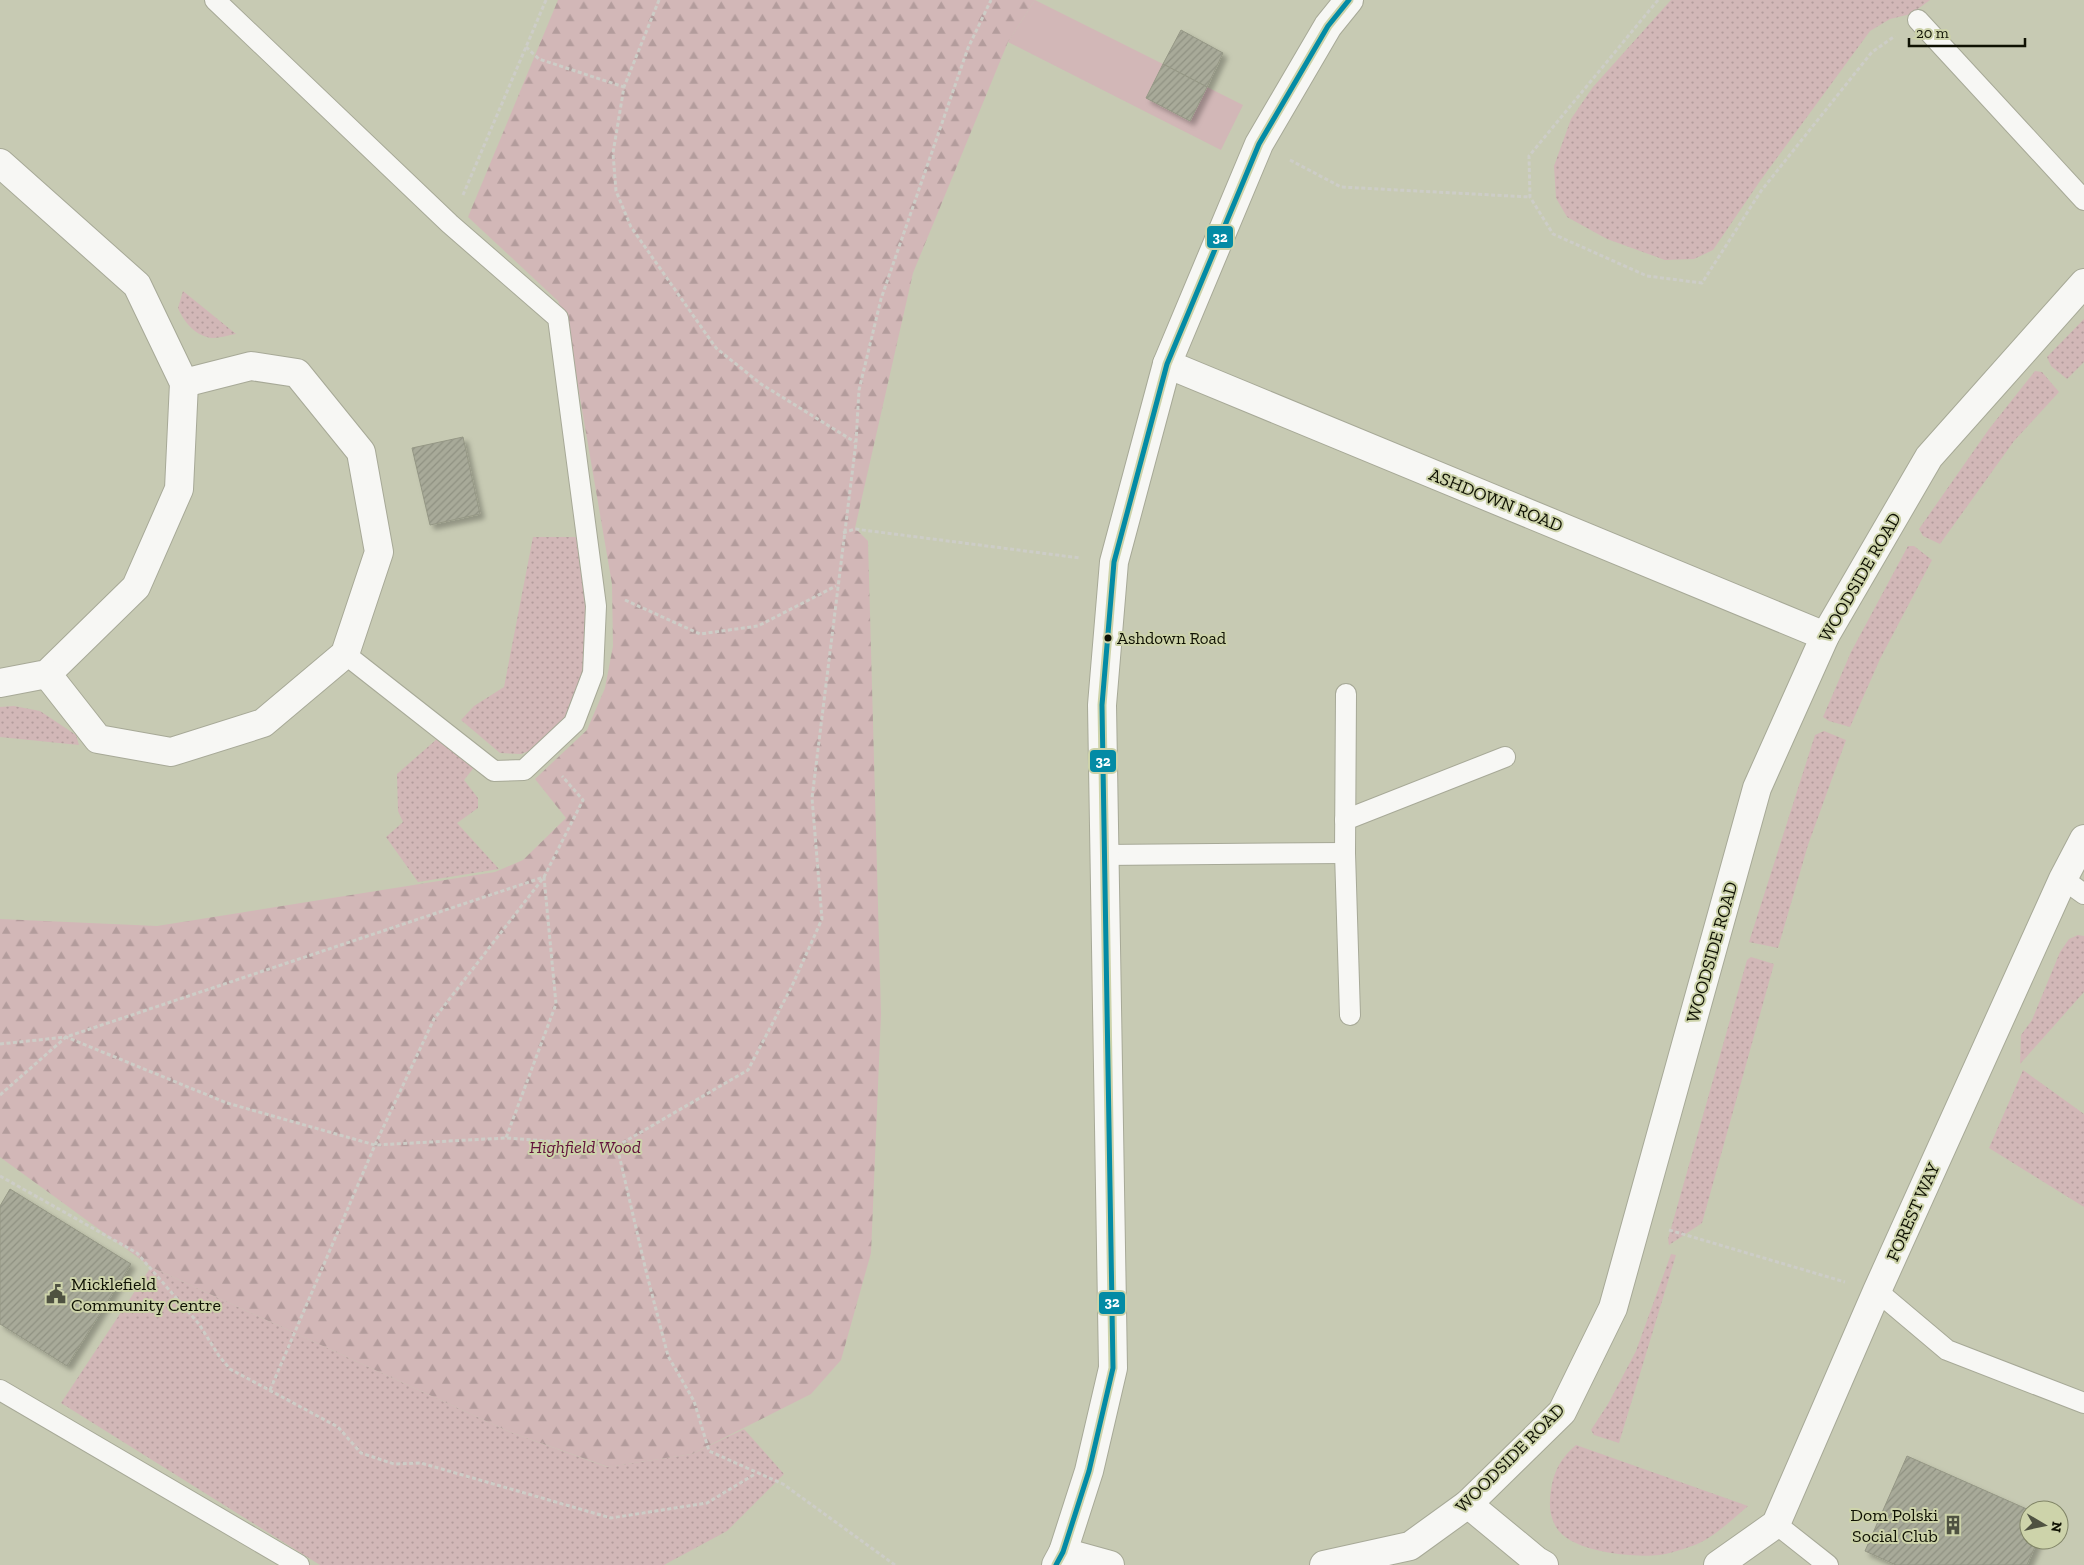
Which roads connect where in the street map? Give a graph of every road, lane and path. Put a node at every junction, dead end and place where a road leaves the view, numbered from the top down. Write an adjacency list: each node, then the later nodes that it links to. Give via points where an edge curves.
1 (215, 0): 14 (lane)
2 (546, 0): 8 (path)
3 (659, 0): 9 (path)
4 (991, 0): 18 (path, via 968,48 881,299 859,390)
5 (1349, 0): 10 (street, via 1328,26)
6 (1658, 0): 12 (path, via 1529,156)
7 (1918, 20): 12 (path, via 1872,52 1761,191 1702,282 1647,276 1553,234); 13 (lane)
8 (526, 47): 9 (path, via 539,60); 14 (path)
9 (624, 87): 18 (path, via 613,153 616,191 631,227 716,348 762,384)
10 (1259, 144): 12 (path, via 1341,187); 16 (street)
11 (0, 163): 17 (street, via 137,285)
12 (1530, 197)
13 (2084, 200)
14 (450, 224): 28 (lane, via 558,318 596,606 593,673 574,723)
15 (2084, 283): 23 (street, WOODSIDE ROAD, via 1928,457)
16 (1167, 364): 20 (street); 23 (street, ASHDOWN ROAD)
17 (184, 383): 24 (street, via 251,366 297,373 361,452 379,552); 25 (street, via 179,489 136,587)
18 (856, 442): 19 (path)
19 (844, 532): 20 (path, via 854,529); 21 (path)
20 (1114, 562): 33 (street, via 1102,705)
21 (837, 586): 22 (path, via 758,626 700,634); 42 (path, via 812,798 822,919 792,986 748,1070)
22 (622, 598)
23 (1825, 636): 44 (street, WOODSIDE ROAD, via 1758,788)
24 (345, 654): 25 (street, via 263,723 171,752 98,739); 28 (lane, via 494,771 524,770)
25 (46, 674): 26 (street)
26 (0, 683)
27 (1346, 694): 30 (lane)
28 (543, 752): 34 (path, via 583,800)
29 (1505, 756): 30 (lane)
30 (1345, 820): 32 (lane)
31 (2084, 839): 35 (street, FOREST WAY)
32 (1345, 853): 33 (lane); 36 (lane)
33 (1103, 855): 52 (street, via 1113,1368 1089,1471)
34 (544, 877): 37 (path); 40 (path, via 556,1004); 41 (path, via 434,1019)
35 (2074, 887): 45 (street, FOREST WAY)
36 (1350, 1015)
37 (66, 1037): 38 (path); 39 (path); 41 (path, via 227,1103)
38 (0, 1044)
39 (0, 1095)
40 (506, 1138): 41 (path); 42 (path)
41 (375, 1145): 47 (path)
42 (617, 1146): 49 (path, via 668,1356 694,1401 709,1452)
43 (0, 1176): 47 (path, via 137,1253 199,1324 230,1369)
44 (1637, 1220): 45 (path); 50 (street, WOODSIDE ROAD, via 1613,1308 1562,1412)
45 (1877, 1291): 48 (lane, via 1947,1350); 51 (street, FOREST WAY)
46 (0, 1390): 53 (lane)
47 (270, 1390): 49 (path, via 338,1427 362,1453 394,1464 421,1463 611,1518 707,1503)
48 (2084, 1403)
49 (756, 1474): 54 (path, via 783,1484)
50 (1468, 1504): 56 (street, WOODSIDE ROAD, via 1410,1546); 57 (street)
51 (1776, 1524): 58 (street); 59 (lane)
52 (1060, 1558): 55 (street)
53 (299, 1565)
54 (895, 1565)
55 (1110, 1565)
56 (1324, 1565)
57 (1544, 1565)
58 (1718, 1565)
59 (1828, 1565)

